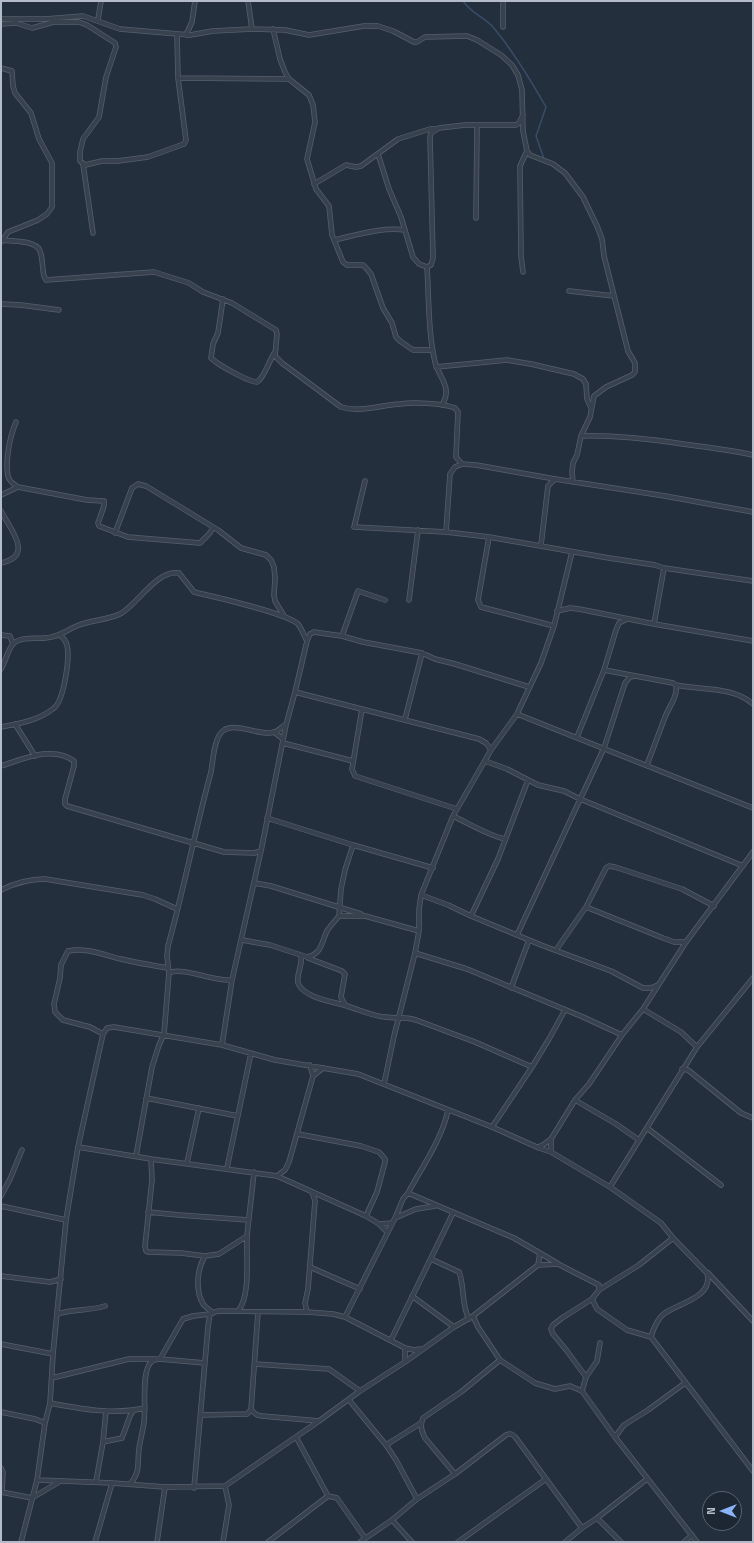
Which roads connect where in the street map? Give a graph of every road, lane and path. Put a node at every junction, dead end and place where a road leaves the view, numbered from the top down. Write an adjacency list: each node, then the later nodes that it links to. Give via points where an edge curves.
1 (100, 1): 6 (street)
2 (195, 1): 12 (street, via 192,22)
3 (248, 1): 9 (street)
4 (503, 1): 8 (street)
5 (1, 19): 6 (street, via 83,16)
6 (98, 20): 11 (street, via 120,29)
7 (1, 24): 21 (street, via 16,23 32,28 54,22 74,21 87,25 115,43 99,118 87,133 80,152 80,161)
8 (503, 27)
9 (252, 29): 10 (street); 12 (street)
10 (273, 29): 15 (street, via 280,59); 16 (street, via 309,35 378,26 417,42 425,37 467,36 501,54 512,65 522,90)
11 (177, 34): 12 (street); 14 (street)
12 (186, 35)
13 (1, 68): 27 (street, via 12,71 15,93 31,113 37,135 52,163 53,172 50,211 29,225 8,232)
14 (178, 78): 15 (street); 21 (street, via 186,140 184,144 148,157)
15 (289, 79): 22 (street, via 309,95 314,113 315,122 307,159)
16 (523, 114): 17 (street, via 516,125); 19 (street)
17 (477, 125): 18 (street); 23 (street)
18 (436, 129): 20 (street, via 398,139); 28 (street, via 431,133 430,141 433,230 432,265)
19 (527, 151): 29 (street, via 520,166); 31 (street, via 534,158 553,164 561,170 583,197 602,239)
20 (378, 154): 22 (street, via 361,166 344,166); 24 (street)
21 (83, 164): 25 (street)
22 (314, 184): 26 (street, via 328,206)
23 (476, 218)
24 (405, 230): 26 (street, via 381,229); 28 (street, via 415,261)
25 (93, 233)
26 (334, 240): 35 (street, via 345,265 365,266 370,272 396,337 413,350)
27 (2, 241): 32 (street, via 37,246 46,280 154,272 190,283 203,292)
28 (427, 267): 35 (street)
29 (523, 272)
30 (569, 292): 31 (street)
31 (614, 296): 39 (street, via 628,351 635,363 635,372 599,390 594,396)
32 (223, 300): 36 (street, via 276,330 278,334); 36 (street, via 211,358 242,377 257,382 262,378)
33 (1, 304): 34 (street)
34 (59, 310)
35 (432, 350): 37 (street)
36 (275, 352): 38 (street, via 275,356 282,363 347,409 401,403)
37 (436, 367): 38 (street, via 446,390 446,398); 39 (street, via 508,360 574,374 586,384 587,399)
38 (442, 405): 43 (street, via 457,409 456,457)
39 (592, 410): 41 (street)
40 (16, 422): 49 (street, via 11,435 8,476)
41 (581, 436): 42 (street, via 651,440); 47 (street, via 573,463)
42 (753, 455)
43 (462, 464): 44 (street, via 491,466); 55 (street, via 455,467 450,474)
44 (544, 477): 45 (street); 48 (street)
45 (555, 479): 47 (street); 48 (street)
46 (365, 481): 54 (street, via 354,527)
47 (573, 482): 52 (street)
48 (548, 486): 58 (street)
49 (18, 487): 50 (street); 56 (street, via 104,502 99,526)
50 (1, 495)
51 (1, 511): 60 (street, via 18,541 19,548 12,559)
52 (753, 512)
53 (213, 528): 56 (street, via 203,541 196,543 128,537); 56 (street, via 146,486 138,484 129,494); 66 (street, via 241,548 266,555 271,560 275,578 275,601)
54 (418, 530): 55 (street); 64 (street)
55 (446, 532): 57 (street)
56 (115, 533)
57 (489, 537): 58 (street); 69 (street, via 478,600 481,607)
58 (541, 546): 59 (street)
59 (572, 552): 61 (street); 65 (street)
60 (1, 563)
61 (664, 568): 62 (street); 68 (street)
62 (753, 581)
63 (385, 600): 72 (street, via 358,591)
64 (409, 600)
65 (557, 611): 67 (street, via 570,608); 69 (street)
66 (284, 616): 71 (street, via 194,592 178,574 174,573 164,576 146,589 124,612 79,625); 73 (street, via 298,624)
67 (628, 619): 68 (street); 78 (street, via 619,623)
68 (654, 624): 74 (street)
69 (554, 626): 81 (street, via 541,663)
70 (1, 635): 75 (street, via 10,636)
71 (60, 635): 75 (street, via 24,639); 87 (street, via 67,644 68,654 57,705 42,715)
72 (342, 636): 73 (street, via 313,632); 76 (street)
73 (307, 641): 82 (street)
74 (753, 641)
75 (13, 644): 77 (street)
76 (422, 653): 81 (street); 86 (street)
77 (1, 668)
78 (604, 670): 79 (street); 91 (street)
79 (634, 676): 80 (street); 93 (street, via 625,683)
80 (676, 685): 83 (street, via 705,687 734,694); 98 (street, via 673,701)
81 (529, 686): 85 (street)
82 (296, 692): 84 (street); 88 (street)
83 (753, 704)
84 (362, 709): 86 (street); 96 (street)
85 (518, 714): 91 (street); 94 (street)
86 (404, 719): 94 (street, via 479,739)
87 (15, 724): 89 (street); 95 (street)
88 (286, 725): 90 (street); 92 (street)
89 (1, 727)
90 (274, 732): 92 (street); 107 (street, via 230,728 219,736)
91 (577, 737): 93 (street)
92 (283, 741): 96 (street); 105 (street)
93 (604, 748): 98 (street); 101 (street)
94 (491, 750): 97 (street)
95 (35, 756): 99 (street); 107 (street, via 52,753 74,760 74,771 65,799 67,806)
96 (353, 761): 103 (street, via 352,769 355,776)
97 (485, 761): 100 (street); 103 (street)
98 (647, 765): 102 (street)
99 (1, 766)
100 (528, 780): 101 (street, via 564,791); 106 (street)
101 (580, 799): 111 (street); 124 (street)
102 (753, 808)
103 (457, 809): 104 (street)
104 (453, 816): 106 (street, via 489,835); 112 (street)
105 (267, 818): 108 (street); 109 (street)
106 (505, 839): 122 (street)
107 (193, 844): 109 (street, via 224,852); 119 (street)
108 (353, 845): 112 (street); 118 (street, via 345,870)
109 (261, 851): 113 (street)
110 (753, 852): 111 (street)
111 (743, 866): 116 (street)
112 (433, 868): 115 (street)
113 (254, 883): 118 (street); 125 (street)
114 (1, 890): 119 (street, via 22,882 45,878 143,895)
115 (421, 895): 122 (street); 123 (street)
116 (714, 906): 117 (street, via 682,889 609,866); 127 (street)
117 (586, 907): 127 (street, via 674,942); 128 (street)
118 (340, 908): 120 (street); 121 (street)
119 (177, 909): 132 (street, via 168,946)
120 (339, 916): 121 (street); 131 (street, via 327,931 318,952)
121 (365, 916): 123 (street)
122 (471, 916): 124 (street)
123 (419, 931): 129 (street)
124 (517, 935): 126 (street)
125 (242, 940): 130 (street, via 270,945); 135 (street)
126 (529, 940): 128 (street); 137 (street)
127 (686, 942): 136 (street)
128 (556, 950): 136 (street, via 611,971 643,988)
129 (415, 953): 137 (street, via 467,969); 141 (street)
130 (301, 956): 131 (street); 138 (street, via 298,980 300,987 314,996)
131 (307, 957): 138 (street, via 345,974 341,997)
132 (168, 968): 133 (street); 142 (street, via 84,951 68,951 61,965 54,1004 55,1012 63,1020 90,1027)
133 (169, 974): 135 (street, via 179,971 206,978); 143 (street)
134 (753, 978): 146 (street)
135 (232, 980): 145 (street)
136 (658, 984): 139 (street)
137 (511, 988): 140 (street)
138 (345, 1005): 141 (street, via 384,1017)
139 (643, 1009): 144 (street); 146 (street, via 681,1032)
140 (564, 1010): 144 (street); 149 (street)
141 (398, 1017): 149 (street, via 416,1020); 153 (street)
142 (103, 1034): 143 (street, via 107,1028 114,1027); 165 (street)
143 (164, 1034): 145 (street); 154 (street, via 152,1067)
144 (622, 1035): 155 (street)
145 (222, 1045): 147 (street)
146 (697, 1046): 151 (street)
147 (251, 1053): 148 (street, via 275,1060); 158 (street)
148 (310, 1065): 150 (street); 152 (street)
149 (532, 1067): 160 (street)
150 (323, 1068): 152 (street); 153 (street, via 358,1074)
151 (682, 1069): 159 (street, via 688,1070 741,1114); 161 (street)
152 (313, 1076): 162 (street)
153 (384, 1084): 157 (street)
154 (146, 1098): 156 (street); 169 (street)
155 (575, 1100): 163 (street); 164 (street)
156 (199, 1108): 158 (street); 171 (street)
157 (448, 1110): 160 (street); 178 (street, via 440,1135)
158 (238, 1116): 172 (street)
159 (753, 1118)
160 (492, 1127): 166 (street)
161 (647, 1128): 164 (street); 175 (street)
162 (298, 1134): 174 (street, via 290,1162); 186 (street, via 361,1146 382,1154 385,1162 377,1192)
163 (551, 1139): 166 (street); 168 (street)
164 (639, 1140): 176 (street)
165 (78, 1147): 169 (street); 188 (street)
166 (537, 1147): 168 (street)
167 (22, 1150): 179 (street)
168 (551, 1152): 176 (street)
169 (136, 1156): 170 (street)
170 (151, 1159): 171 (street); 184 (street, via 152,1180)
171 (187, 1163): 172 (street)
172 (227, 1168): 173 (street)
173 (254, 1172): 174 (street); 189 (street)
174 (277, 1176): 177 (street)
175 (721, 1184)
176 (610, 1186): 194 (street, via 661,1222)
177 (312, 1192): 180 (street); 181 (street)
178 (408, 1193): 183 (street); 187 (street)
179 (1, 1196)
180 (323, 1196): 181 (street); 186 (street)
181 (315, 1201): 200 (street)
182 (1, 1206): 188 (street)
183 (436, 1206): 185 (street); 187 (street, via 416,1209)
184 (148, 1212): 189 (street); 196 (street, via 146,1251)
185 (453, 1213): 195 (street, via 514,1238); 197 (street)
186 (366, 1216): 191 (street)
187 (395, 1218): 190 (street)
188 (66, 1220): 203 (street)
189 (249, 1220): 193 (street)
190 (392, 1223): 191 (street); 192 (street)
191 (380, 1224): 192 (street)
192 (387, 1232): 204 (street)
193 (247, 1236): 196 (street, via 219,1254); 209 (street, via 245,1295)
194 (673, 1238): 201 (street); 205 (street, via 639,1265)
195 (540, 1253): 198 (street); 199 (street)
196 (205, 1256): 212 (street, via 201,1264 198,1286 204,1305)
197 (431, 1259): 206 (street); 216 (street, via 459,1272 464,1306)
198 (558, 1264): 199 (street); 205 (street, via 598,1285)
199 (538, 1265): 214 (street)
200 (310, 1267): 204 (street); 211 (street, via 305,1303)
201 (707, 1273): 217 (street); 219 (street, via 708,1283 705,1288 684,1304 664,1314)
202 (1, 1276): 203 (street, via 50,1282)
203 (61, 1279): 213 (street)
204 (360, 1289): 215 (street)
205 (599, 1290): 207 (street)
206 (412, 1296): 218 (street); 220 (street)
207 (592, 1299): 219 (street, via 596,1309 627,1330); 233 (street, via 553,1325 551,1329)
208 (105, 1306): 213 (street)
209 (238, 1312): 210 (street); 212 (street)
210 (258, 1312): 211 (street); 231 (street)
211 (307, 1312): 215 (street)
212 (211, 1313): 227 (street, via 183,1319); 230 (street)
213 (57, 1314): 225 (street)
214 (474, 1316): 216 (street); 228 (street, via 478,1327)
215 (345, 1317): 220 (street)
216 (469, 1319): 218 (street)
217 (753, 1321)
218 (454, 1327): 224 (street)
219 (651, 1337): 235 (street)
220 (390, 1340): 223 (street)
221 (600, 1342): 233 (street, via 596,1361)
222 (1, 1344): 225 (street)
223 (405, 1348): 224 (street); 229 (street)
224 (423, 1349): 229 (street)
225 (53, 1354): 234 (street)
226 (145, 1359): 227 (street); 232 (street); 234 (street, via 129,1359)
227 (158, 1359): 230 (street); 232 (street)
228 (500, 1360): 237 (street, via 535,1384 555,1389 570,1386); 248 (street, via 461,1392 423,1418)
229 (405, 1362): 236 (street)
230 (206, 1363): 245 (street)
231 (255, 1364): 236 (street, via 328,1369); 241 (street)
232 (148, 1366): 240 (street)
233 (586, 1377): 237 (street)
234 (52, 1378): 239 (street)
235 (685, 1382): 250 (street, via 624,1425); 254 (street)
236 (360, 1390): 238 (street)
237 (582, 1391): 250 (street)
238 (349, 1400): 246 (street); 252 (street)
239 (50, 1403): 242 (street); 247 (street)
240 (144, 1408): 243 (street); 262 (street, via 138,1471)
241 (252, 1410): 245 (street, via 247,1414); 246 (street, via 262,1416)
242 (106, 1411): 243 (street); 251 (street)
243 (133, 1411): 251 (street, via 122,1438)
244 (1, 1412): 247 (street)
245 (201, 1415): 265 (street)
246 (320, 1421): 249 (street)
247 (45, 1423): 258 (street)
248 (421, 1423): 252 (street); 255 (street, via 421,1431 425,1438)
249 (296, 1437): 263 (street); 267 (street)
250 (615, 1437): 256 (street)
251 (103, 1442): 260 (street)
252 (386, 1445): 269 (street)
253 (1, 1468): 266 (street)
254 (753, 1471)
255 (455, 1474): 257 (street, via 506,1435 513,1434); 269 (street)
256 (647, 1478): 270 (street); 273 (street)
257 (546, 1479): 272 (street); 282 (street)
258 (37, 1480): 259 (street); 268 (street)
259 (60, 1481): 260 (street); 268 (street)
260 (96, 1482): 261 (street)
261 (112, 1483): 262 (street); 276 (street)
262 (130, 1484): 264 (street)
263 (225, 1486): 265 (street); 278 (street, via 229,1505)
264 (165, 1488): 265 (street); 277 (street)
265 (194, 1488)
266 (2, 1492): 268 (street)
267 (328, 1496): 274 (street, via 337,1498); 279 (street)
268 (32, 1498): 275 (street)
269 (417, 1499): 271 (street)
270 (597, 1518): 272 (street); 284 (street)
271 (392, 1520): 274 (street); 281 (street)
272 (582, 1528): 283 (street)
273 (692, 1535): 285 (street); 286 (street)
274 (365, 1538): 280 (street)
275 (21, 1542)
276 (95, 1542)
277 (157, 1542)
278 (223, 1542)
279 (268, 1542)
280 (360, 1542)
281 (412, 1542)
282 (458, 1542)
283 (565, 1542)
284 (621, 1542)
285 (684, 1542)
286 (698, 1542)

